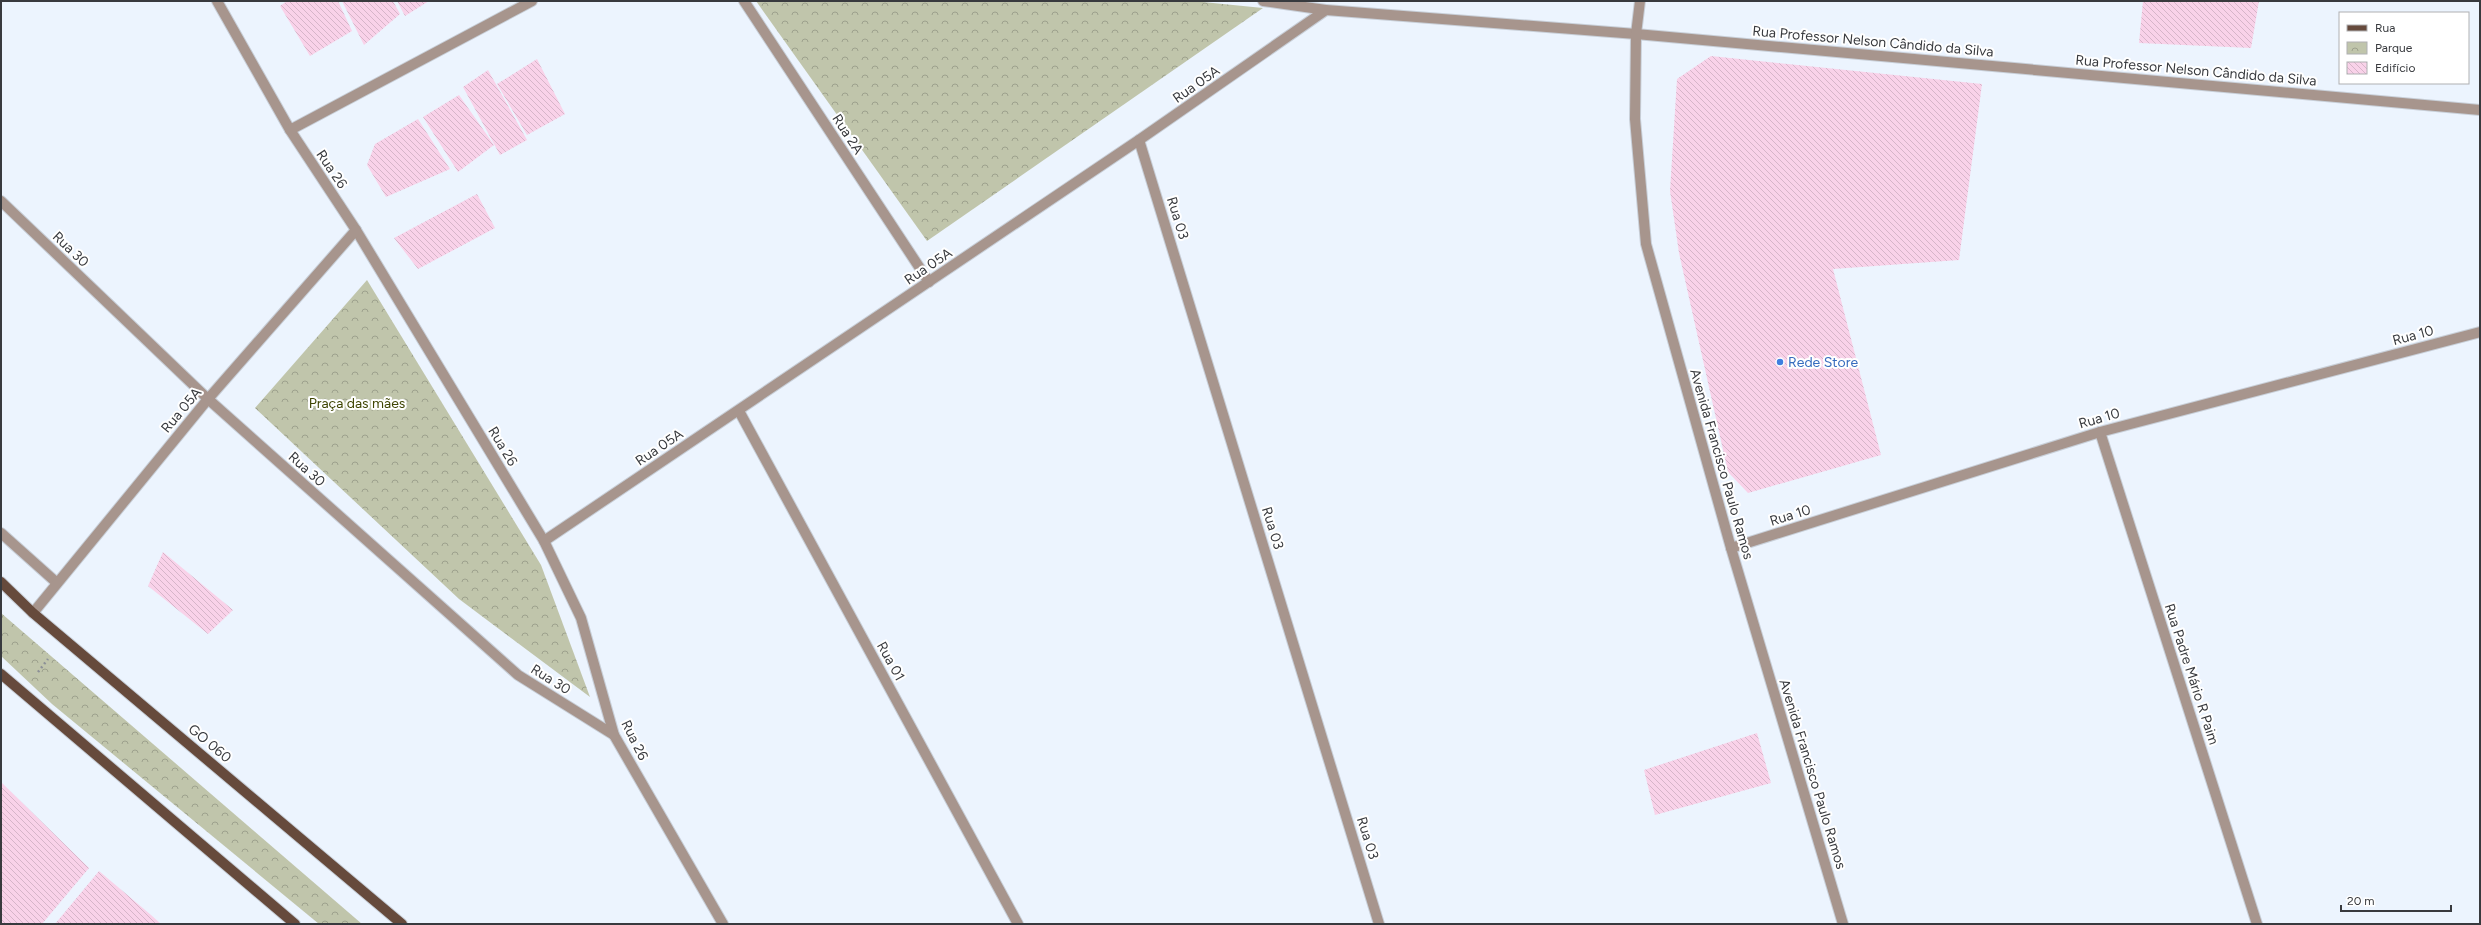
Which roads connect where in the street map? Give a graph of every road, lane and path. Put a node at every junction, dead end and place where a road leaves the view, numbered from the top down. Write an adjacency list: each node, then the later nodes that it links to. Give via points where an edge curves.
1 (217, 1): 9 (street, Rua 26)
2 (532, 1): 9 (street)
3 (744, 1): 13 (street, Rua 2A)
4 (1263, 1): 6 (street, Rua Professor Nelson Cândido da Silva)
5 (1640, 1): 7 (street, Avenida Francisco Paulo Ramos)
6 (1326, 10): 7 (street, Rua Professor Nelson Cândido da Silva); 10 (street, Rua 05A)
7 (1636, 34): 8 (street, Rua Professor Nelson Cândido da Silva); 20 (street, Avenida Francisco Paulo Ramos, via 1635,119 1646,244)
8 (2480, 110)
9 (290, 130): 12 (street, Rua 26)
10 (1140, 140): 13 (street, Rua 05A); 32 (street, Rua 03)
11 (1, 201): 15 (street, Rua 30)
12 (356, 230): 15 (street, Rua 05A); 19 (street, Rua 26)
13 (929, 282): 16 (street, Rua 05A)
14 (2480, 332): 17 (street, Rua 10)
15 (208, 400): 22 (street, Rua 05A); 27 (street, Rua 30, via 518,675)
16 (739, 411): 19 (street, Rua 05A); 31 (street, Rua 01)
17 (2100, 432): 20 (street, Rua 10); 34 (street, Rua Padre Mário R Paim)
18 (1, 533): 22 (street)
19 (544, 541): 27 (street, Rua 26, via 581,618)
20 (1731, 548): 33 (street, Avenida Francisco Paulo Ramos)
21 (1, 582): 23 (main road, GO 060)
22 (57, 583): 23 (street, Rua 05A)
23 (33, 613): 24 (main road, GO 060)
24 (64, 639): 26 (path); 29 (main road, GO 060)
25 (1, 674): 26 (main road)
26 (22, 693): 28 (main road)
27 (614, 735): 30 (street, Rua 26)
28 (295, 924)
29 (402, 924)
30 (723, 924)
31 (1018, 924)
32 (1380, 924)
33 (1843, 924)
34 (2257, 924)

